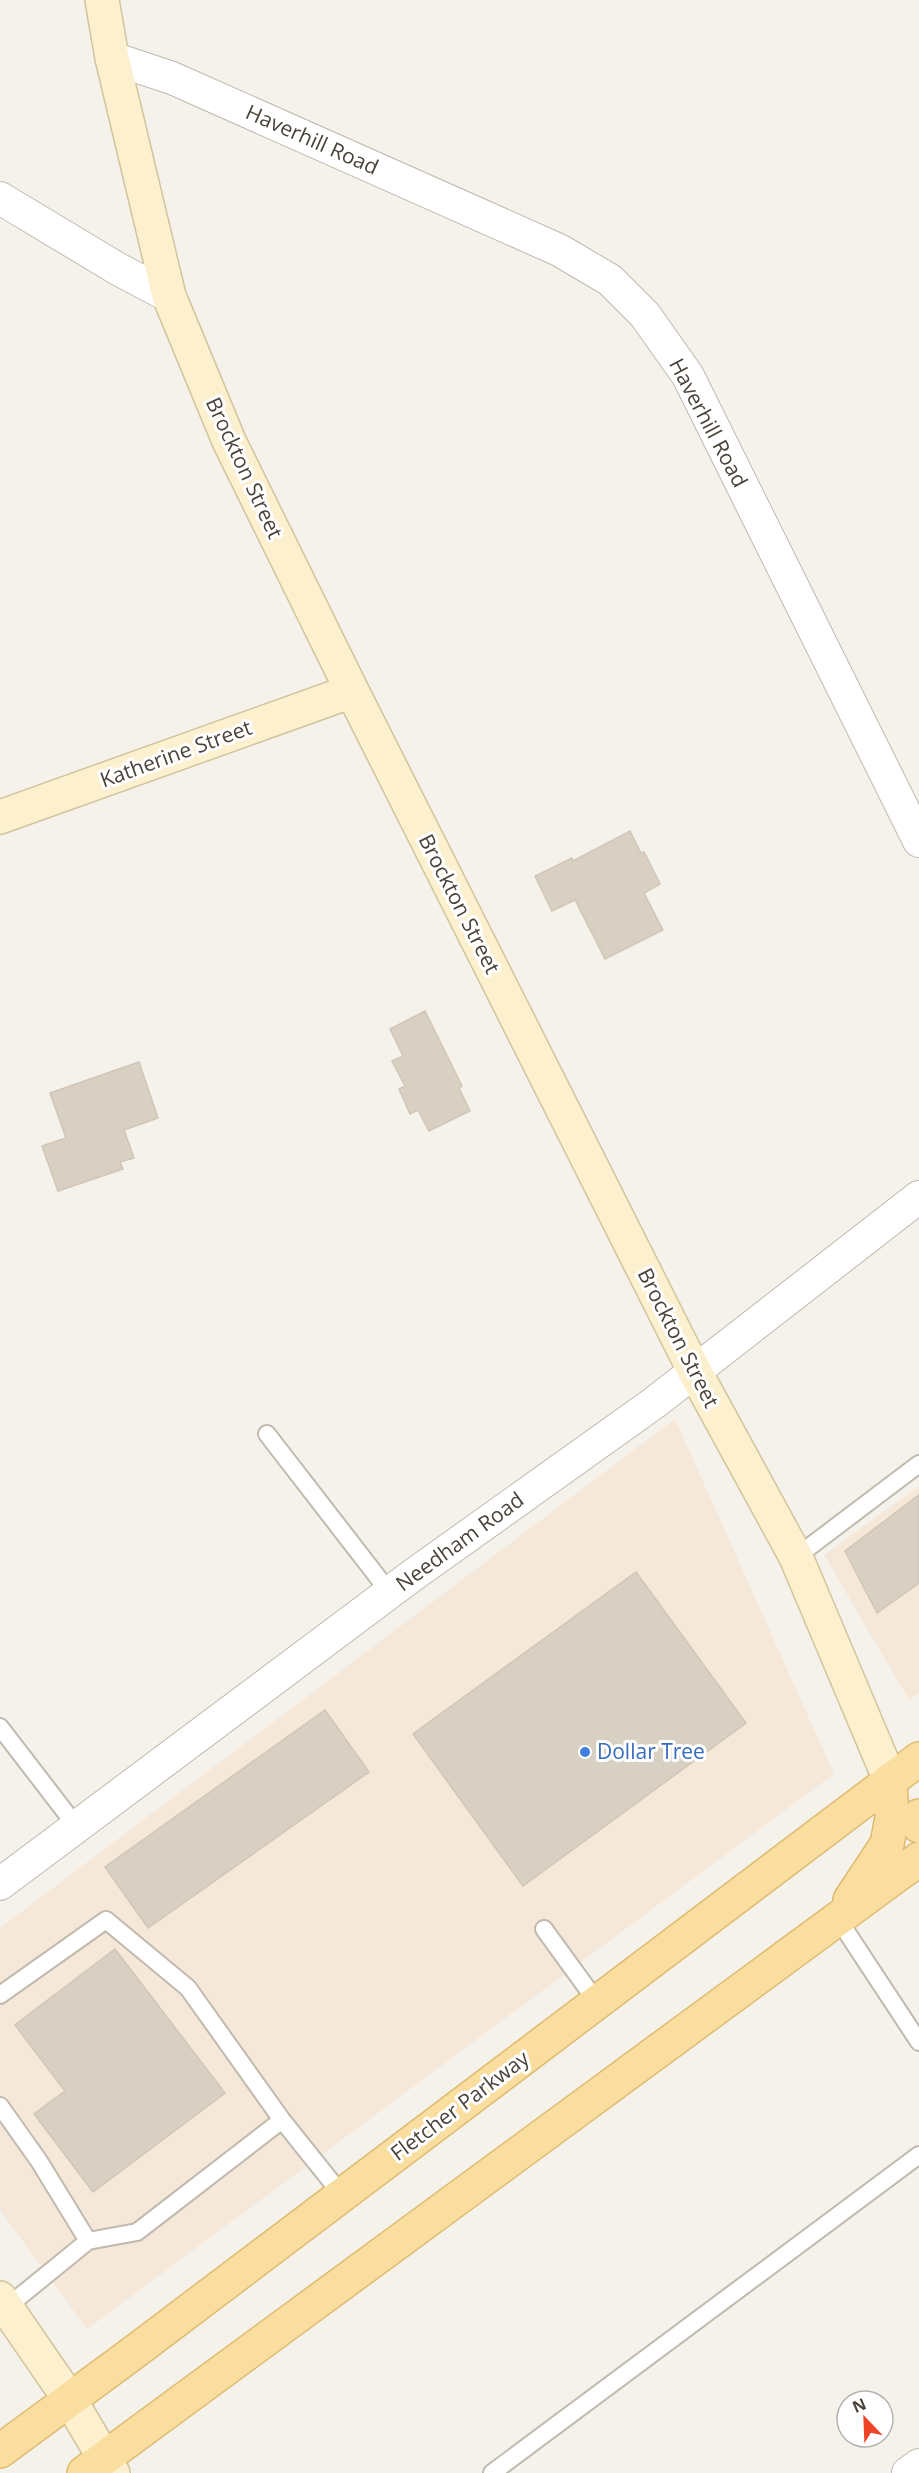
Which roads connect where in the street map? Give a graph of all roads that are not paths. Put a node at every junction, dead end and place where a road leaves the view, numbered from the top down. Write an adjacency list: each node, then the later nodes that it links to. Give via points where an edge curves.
1 (102, 0): 2 (street, Brockton Street)
2 (112, 58): 4 (street, Brockton Street); 7 (street, Haverhill Road, via 172,78 559,250 617,287 645,315 688,376)
3 (0, 198): 4 (street)
4 (169, 296): 5 (street, Brockton Street, via 229,441)
5 (352, 691): 6 (street, Katherine Street); 9 (street, Brockton Street)
6 (0, 818)
7 (919, 841)
8 (919, 1197): 9 (street, Needham Road)
9 (695, 1372): 12 (street, Brockton Street); 13 (street, Needham Road)
10 (267, 1434): 13 (lane)
11 (919, 1464): 12 (lane)
12 (796, 1557): 16 (street, Brockton Street)
13 (390, 1593): 18 (street, Needham Road)
14 (0, 1727): 18 (lane)
15 (919, 1759): 16 (main road, Fletcher Parkway)
16 (890, 1780): 22 (main road, via 892,1818 886,1844); 25 (main road, Fletcher Parkway)
17 (919, 1816): 19 (main road)
18 (76, 1826): 21 (street, Needham Road)
19 (919, 1826)
20 (919, 1859): 22 (main road)
21 (0, 1884)
22 (838, 1919): 26 (lane); 36 (main road)
23 (544, 1929): 25 (lane)
24 (0, 1995): 28 (lane, via 106,1920 188,1988)
25 (597, 2002): 30 (main road, Fletcher Parkway)
26 (919, 2042)
27 (0, 2106): 31 (lane)
28 (282, 2120): 30 (lane); 31 (lane, via 137,2232)
29 (919, 2155): 37 (lane)
30 (342, 2195): 33 (main road, Fletcher Parkway)
31 (88, 2241): 32 (lane)
32 (2, 2306): 33 (street)
33 (70, 2400): 34 (main road, Fletcher Parkway); 36 (street)
34 (0, 2451)
35 (919, 2465): 38 (street)
36 (101, 2468)
37 (492, 2473)
38 (908, 2473)

